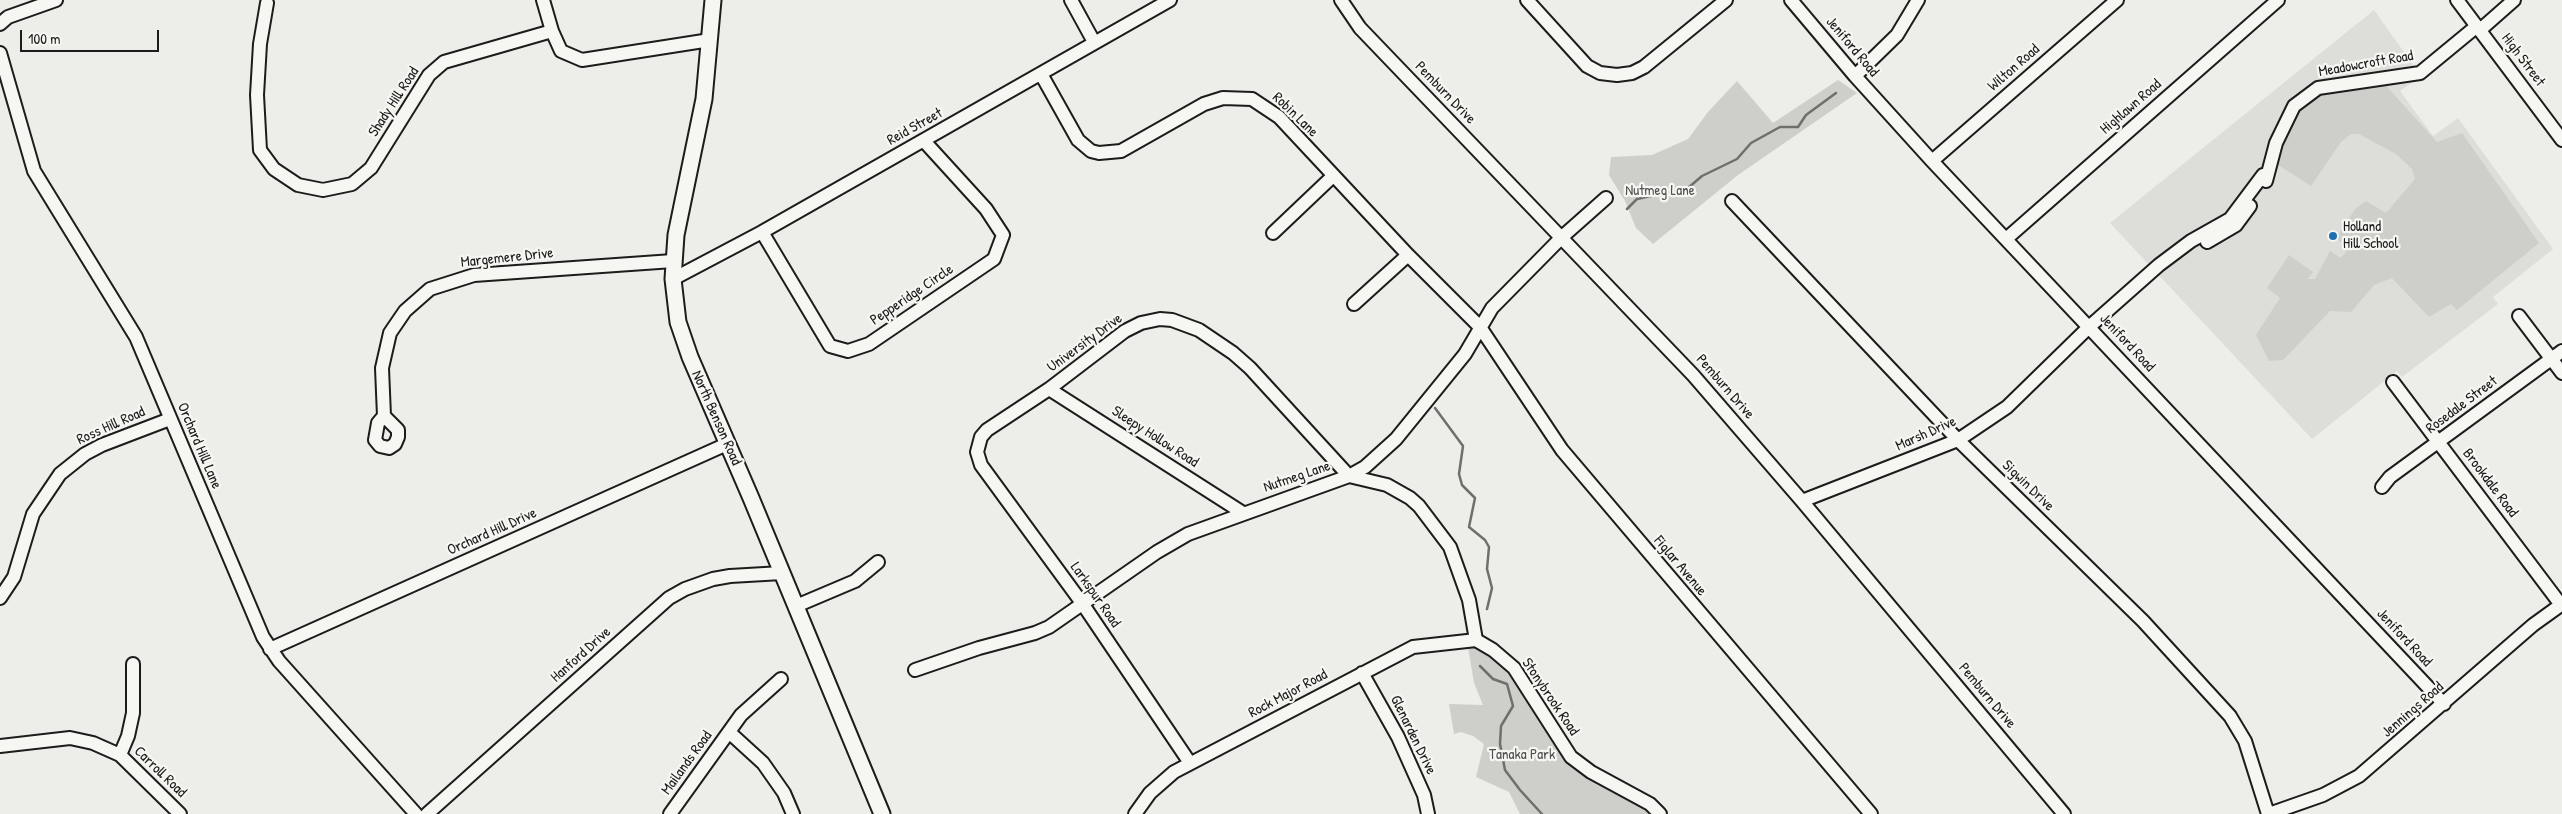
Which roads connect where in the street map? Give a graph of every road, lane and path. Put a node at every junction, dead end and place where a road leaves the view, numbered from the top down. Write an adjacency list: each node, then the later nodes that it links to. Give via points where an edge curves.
1 (56, 0): 16 (street, via 8,16)
2 (543, 0): 18 (street)
3 (713, 0): 19 (main road, North Benson Road)
4 (1071, 0): 20 (street)
5 (1170, 0): 20 (street, Reid Street)
6 (1341, 0): 32 (street, Pemburn Drive, via 1360,28)
7 (1527, 0): 8 (street, via 1587,66 1600,73 1616,75 1644,67)
8 (1726, 0)
9 (1791, 0): 23 (street, Jeniford Road)
10 (1918, 0): 23 (street, via 1898,35)
11 (2117, 0): 26 (street, Wilton Road)
12 (2278, 0): 33 (street, Highlawn Road)
13 (2457, 0): 17 (street, High Street)
14 (2514, 0): 17 (street, Meadowcroft Road)
15 (268, 3): 18 (street, Shady Hill Road, via 259,52 260,150 274,169 298,185 323,190 352,184 371,168 429,75 444,62)
16 (0, 24)
17 (2478, 28): 24 (street, High Street); 40 (street, Meadowcroft Road, via 2420,73 2318,88 2294,106 2276,143 2267,174 2262,175 2230,219 2191,241 2159,265)
18 (552, 31): 19 (street, via 561,52 582,60)
19 (710, 40): 35 (main road, North Benson Road, via 704,100 683,195)
20 (1094, 42): 22 (street, Reid Street)
21 (1, 56): 47 (street, Orchard Hill Lane, via 34,171 136,337)
22 (1041, 74): 25 (street, Reid Street); 27 (street, Robin Lane, via 1078,140 1091,150 1115,153 1213,100 1246,98 1259,102 1279,117)
23 (1855, 76): 26 (street, Jeniford Road)
24 (2562, 140)
25 (924, 141): 30 (street, Reid Street); 30 (street, Pepperidge Circle, via 986,209 1003,235 994,259 868,344 848,351 830,346)
26 (1932, 161): 33 (street, Jeniford Road)
27 (1333, 176): 31 (street); 34 (street, Robin Lane)
28 (1606, 198): 32 (street, Nutmeg Lane)
29 (1732, 202): 48 (street, Sigwin Drive)
30 (762, 232): 36 (street, Reid Street)
31 (1273, 233)
32 (1562, 237): 39 (street, Nutmeg Lane, via 1492,308); 54 (street, Pemburn Drive, via 1693,375)
33 (2006, 239): 40 (street, Jeniford Road)
34 (1408, 255): 37 (street); 39 (street, Robin Lane)
35 (673, 261): 36 (main road, North Benson Road); 46 (street, Margemere Drive, via 474,275 430,289 405,311 390,333 382,368)
36 (673, 279): 50 (main road, North Benson Road, via 675,310 681,332)
37 (1354, 304)
38 (2519, 316): 42 (street)
39 (1480, 327): 52 (street, Nutmeg Lane, via 1465,354 1396,439); 82 (street, Figlar Avenue, via 1562,450)
40 (2089, 327): 48 (street, Marsh Drive, via 2007,407); 68 (street, Jeniford Road)
41 (2562, 351): 42 (street, Rosedale Street)
42 (2551, 359): 43 (street); 49 (street, Rosedale Street)
43 (2562, 373)
44 (2393, 382): 49 (street, Brookdale Road)
45 (1049, 389): 51 (street, University Drive, via 987,430); 52 (street, University Drive, via 1134,326 1172,320 1199,330 1233,353); 55 (street, Sleepy Hollow Road)
46 (384, 416)
47 (170, 419): 58 (street, Ross Hill Road, via 84,454 60,474 33,514 14,577); 63 (street, Orchard Hill Lane)
48 (1958, 440): 54 (street, Marsh Drive); 84 (street, Sigwin Drive, via 2143,621 2230,716 2245,741)
49 (2439, 442): 53 (street, Rosedale Street); 60 (street, Brookdale Road)
50 (727, 444): 57 (main road, North Benson Road); 63 (street, Orchard Hill Drive)
51 (978, 445): 59 (street, Larkspur Road, via 982,465)
52 (1349, 476): 55 (street, Nutmeg Lane); 62 (street, via 1397,490 1410,498 1434,523 1450,547 1470,600)
53 (2382, 487)
54 (1802, 501): 83 (street, Pemburn Drive)
55 (1243, 513): 59 (street, Nutmeg Lane, via 1188,534)
56 (878, 562): 61 (street, via 855,581)
57 (782, 573): 61 (main road, North Benson Road); 75 (street, Hanford Drive, via 713,580 685,589 670,598)
58 (0, 598)
59 (1082, 603): 65 (street, Nutmeg Lane, via 1036,634 979,648); 72 (street, Larkspur Road)
60 (2561, 604): 68 (street, Jennings Road)
61 (796, 606): 78 (main road, North Benson Road)
62 (1476, 640): 66 (street, Rock Major Road, via 1413,647); 81 (street, Stonybrook Road, via 1514,668 1571,757 1591,772 1650,804)
63 (270, 649): 74 (street, Orchard Hill Lane)
64 (133, 664): 71 (street, via 133,713)
65 (915, 670)
66 (1362, 673): 72 (street, Rock Major Road); 80 (street, Glenarden Drive, via 1398,737 1424,795)
67 (780, 679): 69 (street, Mailands Road, via 741,715)
68 (2444, 704): 84 (street, Jennings Road, via 2359,776 2323,795)
69 (729, 732): 76 (street, Mailands Road); 77 (street, Mailands Road, via 763,762 784,793)
70 (0, 746): 71 (street, Carroll Road, via 70,738 93,743)
71 (120, 755): 73 (street, Carroll Road)
72 (1190, 763): 79 (street, Rock Major Road, via 1162,782)
73 (180, 814)
74 (416, 814)
75 (427, 814)
76 (670, 814)
77 (793, 814)
78 (882, 814)
79 (1135, 814)
80 (1428, 814)
81 (1660, 814)
82 (1871, 814)
83 (2064, 814)
84 (2269, 814)

